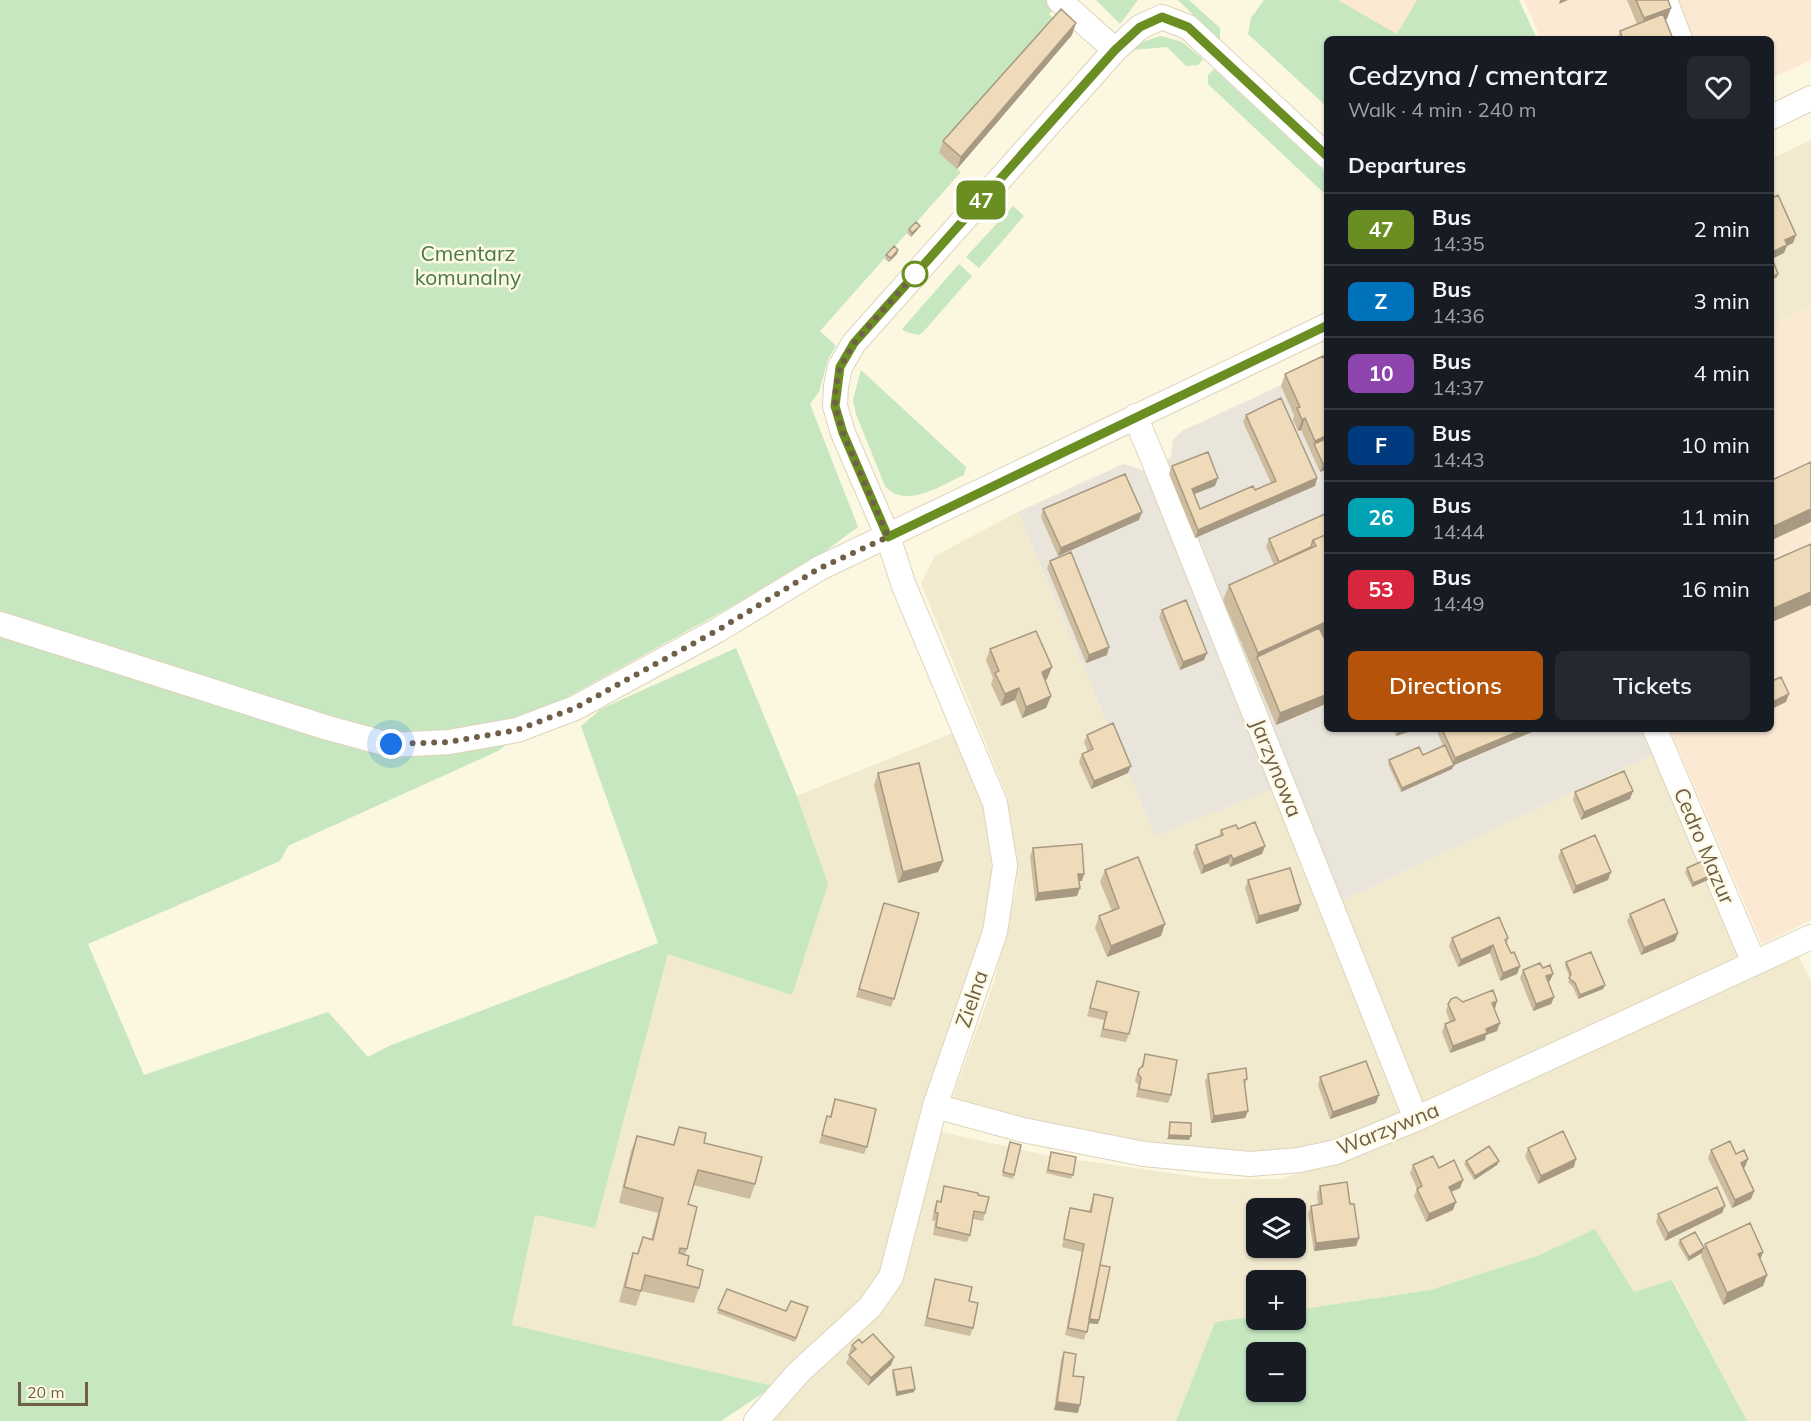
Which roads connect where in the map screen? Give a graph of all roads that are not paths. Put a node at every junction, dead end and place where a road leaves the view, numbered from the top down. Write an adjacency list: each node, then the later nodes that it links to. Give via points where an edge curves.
1 (1059, 0): 5 (street)
2 (1665, 0): 4 (street)
3 (1162, 8): 5 (street, Zielna); 8 (street, via 1188,27)
4 (1679, 36)
5 (1115, 50): 11 (street, Zielna, via 854,343 840,367 835,406)
6 (1811, 98): 7 (street)
7 (1774, 116)
8 (1324, 153)
9 (1324, 327): 10 (street)
10 (1135, 417): 11 (street); 17 (street, Jarzynowa)
11 (888, 537): 12 (street, via 820,568 718,630 575,708 517,730 449,742 391,744 328,728); 16 (street, Zielna, via 904,586 995,803 1005,866 995,932)
12 (0, 624)
13 (1656, 732): 15 (street, Cedro Mazur)
14 (1808, 944): 15 (street, Warzywna)
15 (1754, 963): 17 (street, Warzywna)
16 (935, 1106): 17 (street, Warzywna, via 1023,1130 1144,1154 1250,1164 1336,1152); 18 (street, Zielna, via 891,1277 870,1307 798,1374)
17 (1416, 1119)
18 (756, 1421)

